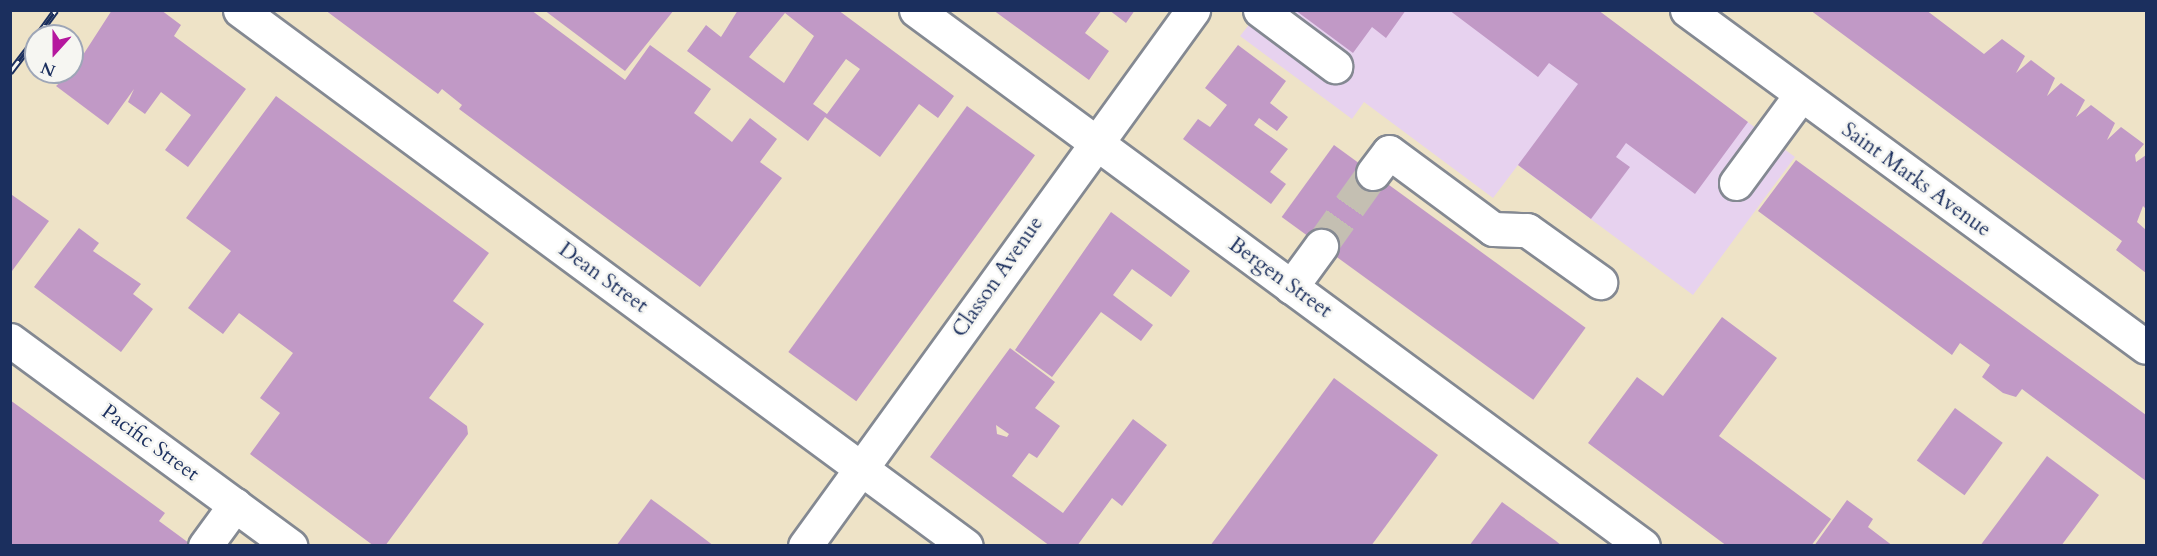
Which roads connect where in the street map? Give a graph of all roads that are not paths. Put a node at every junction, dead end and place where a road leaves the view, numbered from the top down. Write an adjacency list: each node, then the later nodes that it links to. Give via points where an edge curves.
1 (240, 10): 16 (street, Dean Street)
2 (916, 10): 8 (street, Bergen Street)
3 (1193, 10): 8 (street, Classon Avenue)
4 (1260, 10): 6 (street)
5 (1687, 10): 7 (street, Saint Marks Avenue)
6 (1335, 66)
7 (1800, 96): 10 (street); 15 (street, Saint Marks Avenue)
8 (1095, 142): 13 (street, Bergen Street); 16 (street, Classon Avenue)
9 (1373, 173): 12 (street, via 1389,152 1493,229 1527,230)
10 (1736, 183)
11 (1321, 246): 13 (street)
12 (1600, 282)
13 (1291, 287): 22 (street, Bergen Street)
14 (10, 340): 17 (street, Pacific Street)
15 (2146, 347)
16 (861, 468): 20 (street, Classon Avenue); 21 (street, Dean Street)
17 (235, 505): 18 (street); 19 (street, Pacific Street)
18 (205, 546)
19 (290, 546)
20 (805, 546)
21 (966, 546)
22 (1643, 546)

